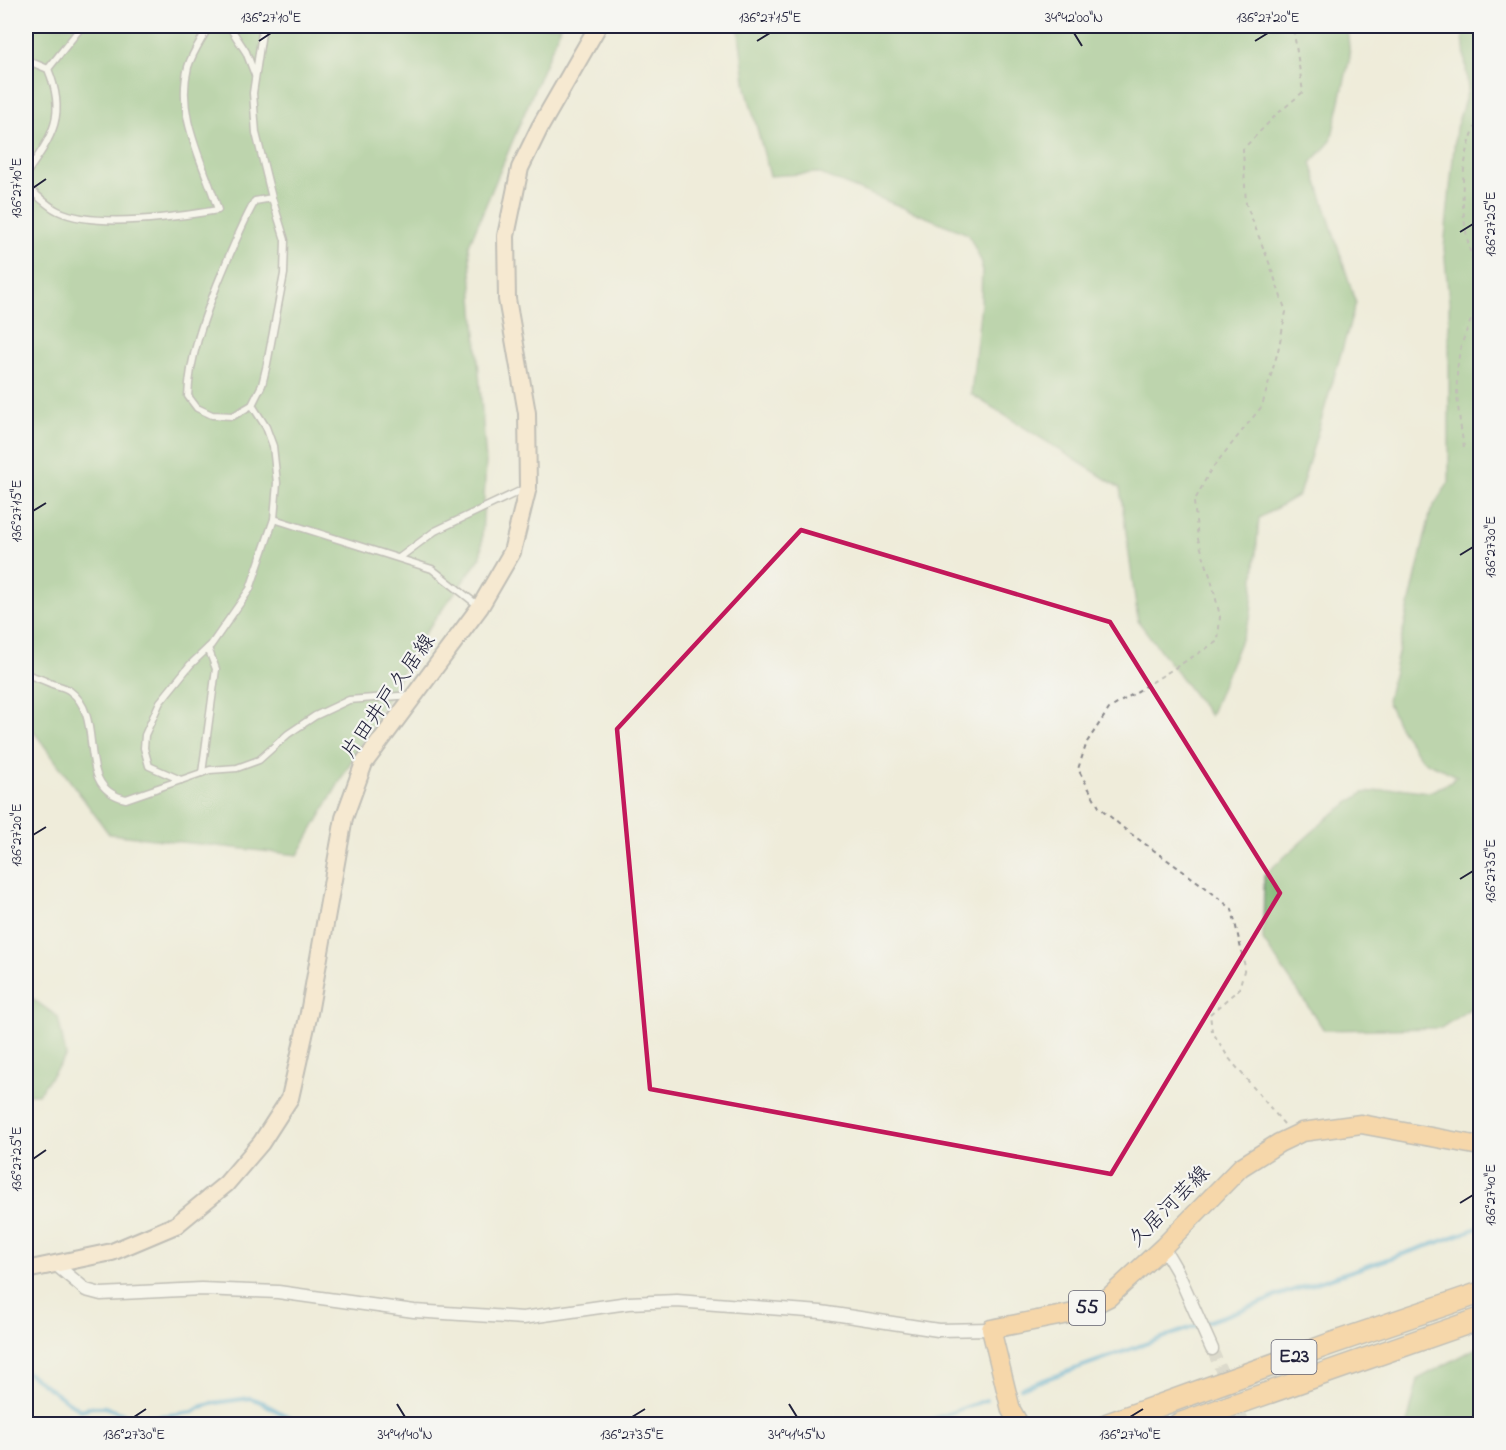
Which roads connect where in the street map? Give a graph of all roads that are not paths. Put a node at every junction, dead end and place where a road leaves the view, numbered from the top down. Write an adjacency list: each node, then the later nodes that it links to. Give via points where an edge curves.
1 (82, 26): 7 (lane)
2 (208, 26): 10 (lane, via 189,66 187,111 196,152 218,210 173,218 90,220 57,211)
3 (229, 26): 8 (lane, via 246,52)
4 (263, 26): 8 (lane)
5 (598, 26): 13 (main road, 片田井戸久居線, via 520,168 506,236 507,299 527,413)
6 (26, 60): 7 (lane)
7 (48, 69): 9 (lane, via 56,89 55,123)
8 (255, 76): 11 (lane, via 256,133)
9 (26, 174)
10 (26, 186)
11 (272, 198): 12 (lane, via 285,240 284,274 262,385); 12 (lane, via 255,201 238,230 202,325 189,382 188,396 197,408 212,415 233,416)
12 (252, 405): 14 (lane, via 273,446 277,483)
13 (528, 487): 15 (lane, via 435,531); 16 (main road, 片田井戸久居線, via 512,552)
14 (274, 519): 15 (lane); 17 (lane, via 250,589)
15 (399, 558): 16 (lane, via 432,569)
16 (480, 607): 19 (main road, 片田井戸久居線)
17 (208, 648): 20 (lane, via 216,669); 21 (lane, via 160,702 145,735 148,766)
18 (26, 675): 21 (lane, via 69,690 81,704 88,718 100,783 114,796 126,799)
19 (416, 694): 20 (lane, via 349,700 288,734 259,760); 24 (main road, 片田井戸久居線, via 364,763 344,818 290,1098 261,1143 226,1184 176,1225 112,1251)
20 (202, 773): 21 (lane)
21 (181, 780)
22 (1480, 1146): 23 (main road, 久居河芸線 / 55, via 1361,1124 1302,1132 1241,1167)
23 (1163, 1247): 28 (main road, 久居河芸線 / 55, via 1099,1302 1078,1312); 29 (street)
24 (55, 1264): 25 (main road, 片田井戸久居線); 28 (street, via 86,1290 101,1294 201,1289 278,1292 414,1311 523,1318 678,1300 821,1312 938,1330)
25 (26, 1270)
26 (1480, 1293): 31 (highway, E23)
27 (1480, 1318): 32 (highway, E23)
28 (991, 1329): 30 (main road, via 1011,1410)
29 (1212, 1349)
30 (1019, 1425)
31 (1108, 1425)
32 (1179, 1425)

